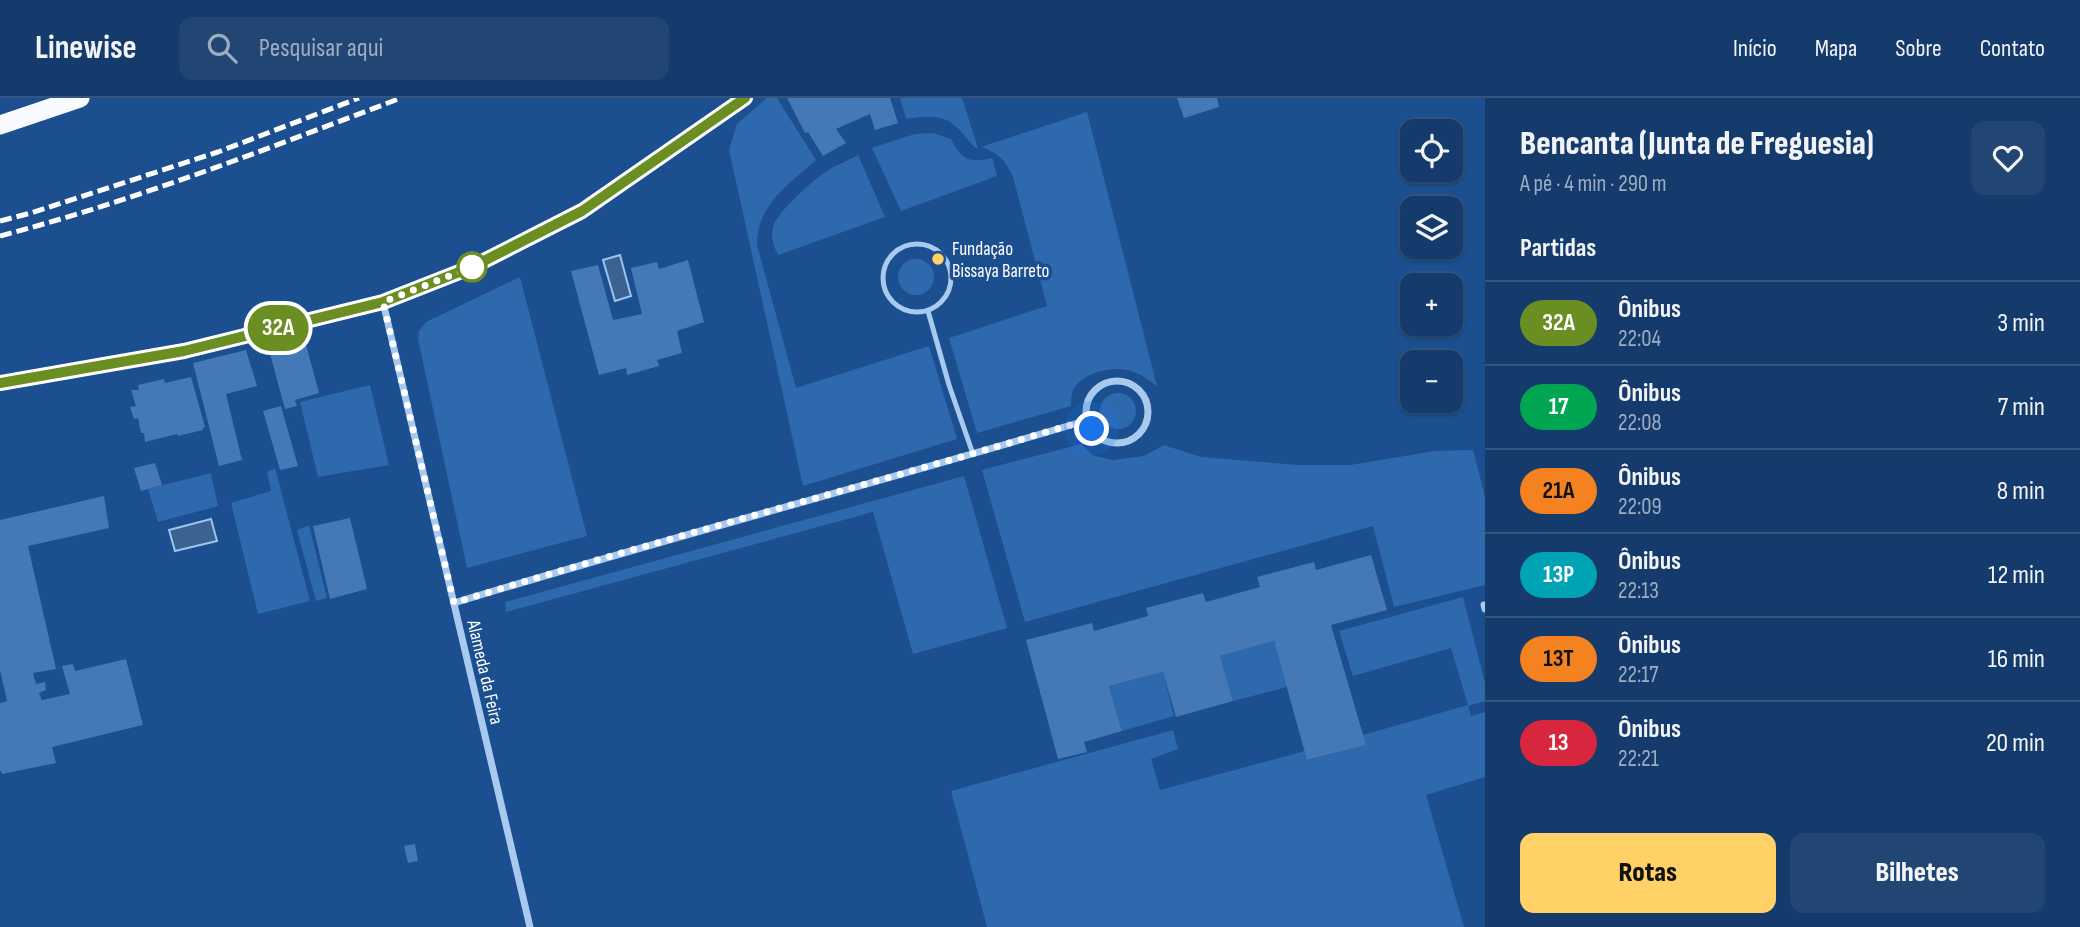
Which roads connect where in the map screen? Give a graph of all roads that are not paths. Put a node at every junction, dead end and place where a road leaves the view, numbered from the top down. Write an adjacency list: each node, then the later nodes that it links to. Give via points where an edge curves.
1 (80, 98): 3 (highway)
2 (745, 98): 4 (street, via 582,211 472,267)
3 (0, 125)
4 (383, 302): 6 (street, via 184,351); 9 (street, Alameda da Feira)
5 (928, 311): 5 (lane, via 944,300 951,272 934,248 906,246 885,265 883,285 900,309); 8 (lane)
6 (0, 383)
7 (1087, 420): 7 (street, via 1099,437 1119,443 1138,435 1145,426 1148,406 1130,383 1111,382 1094,392); 8 (street)
8 (973, 454): 9 (street)
9 (454, 603): 10 (street, Alameda da Feira)
10 (530, 927)

